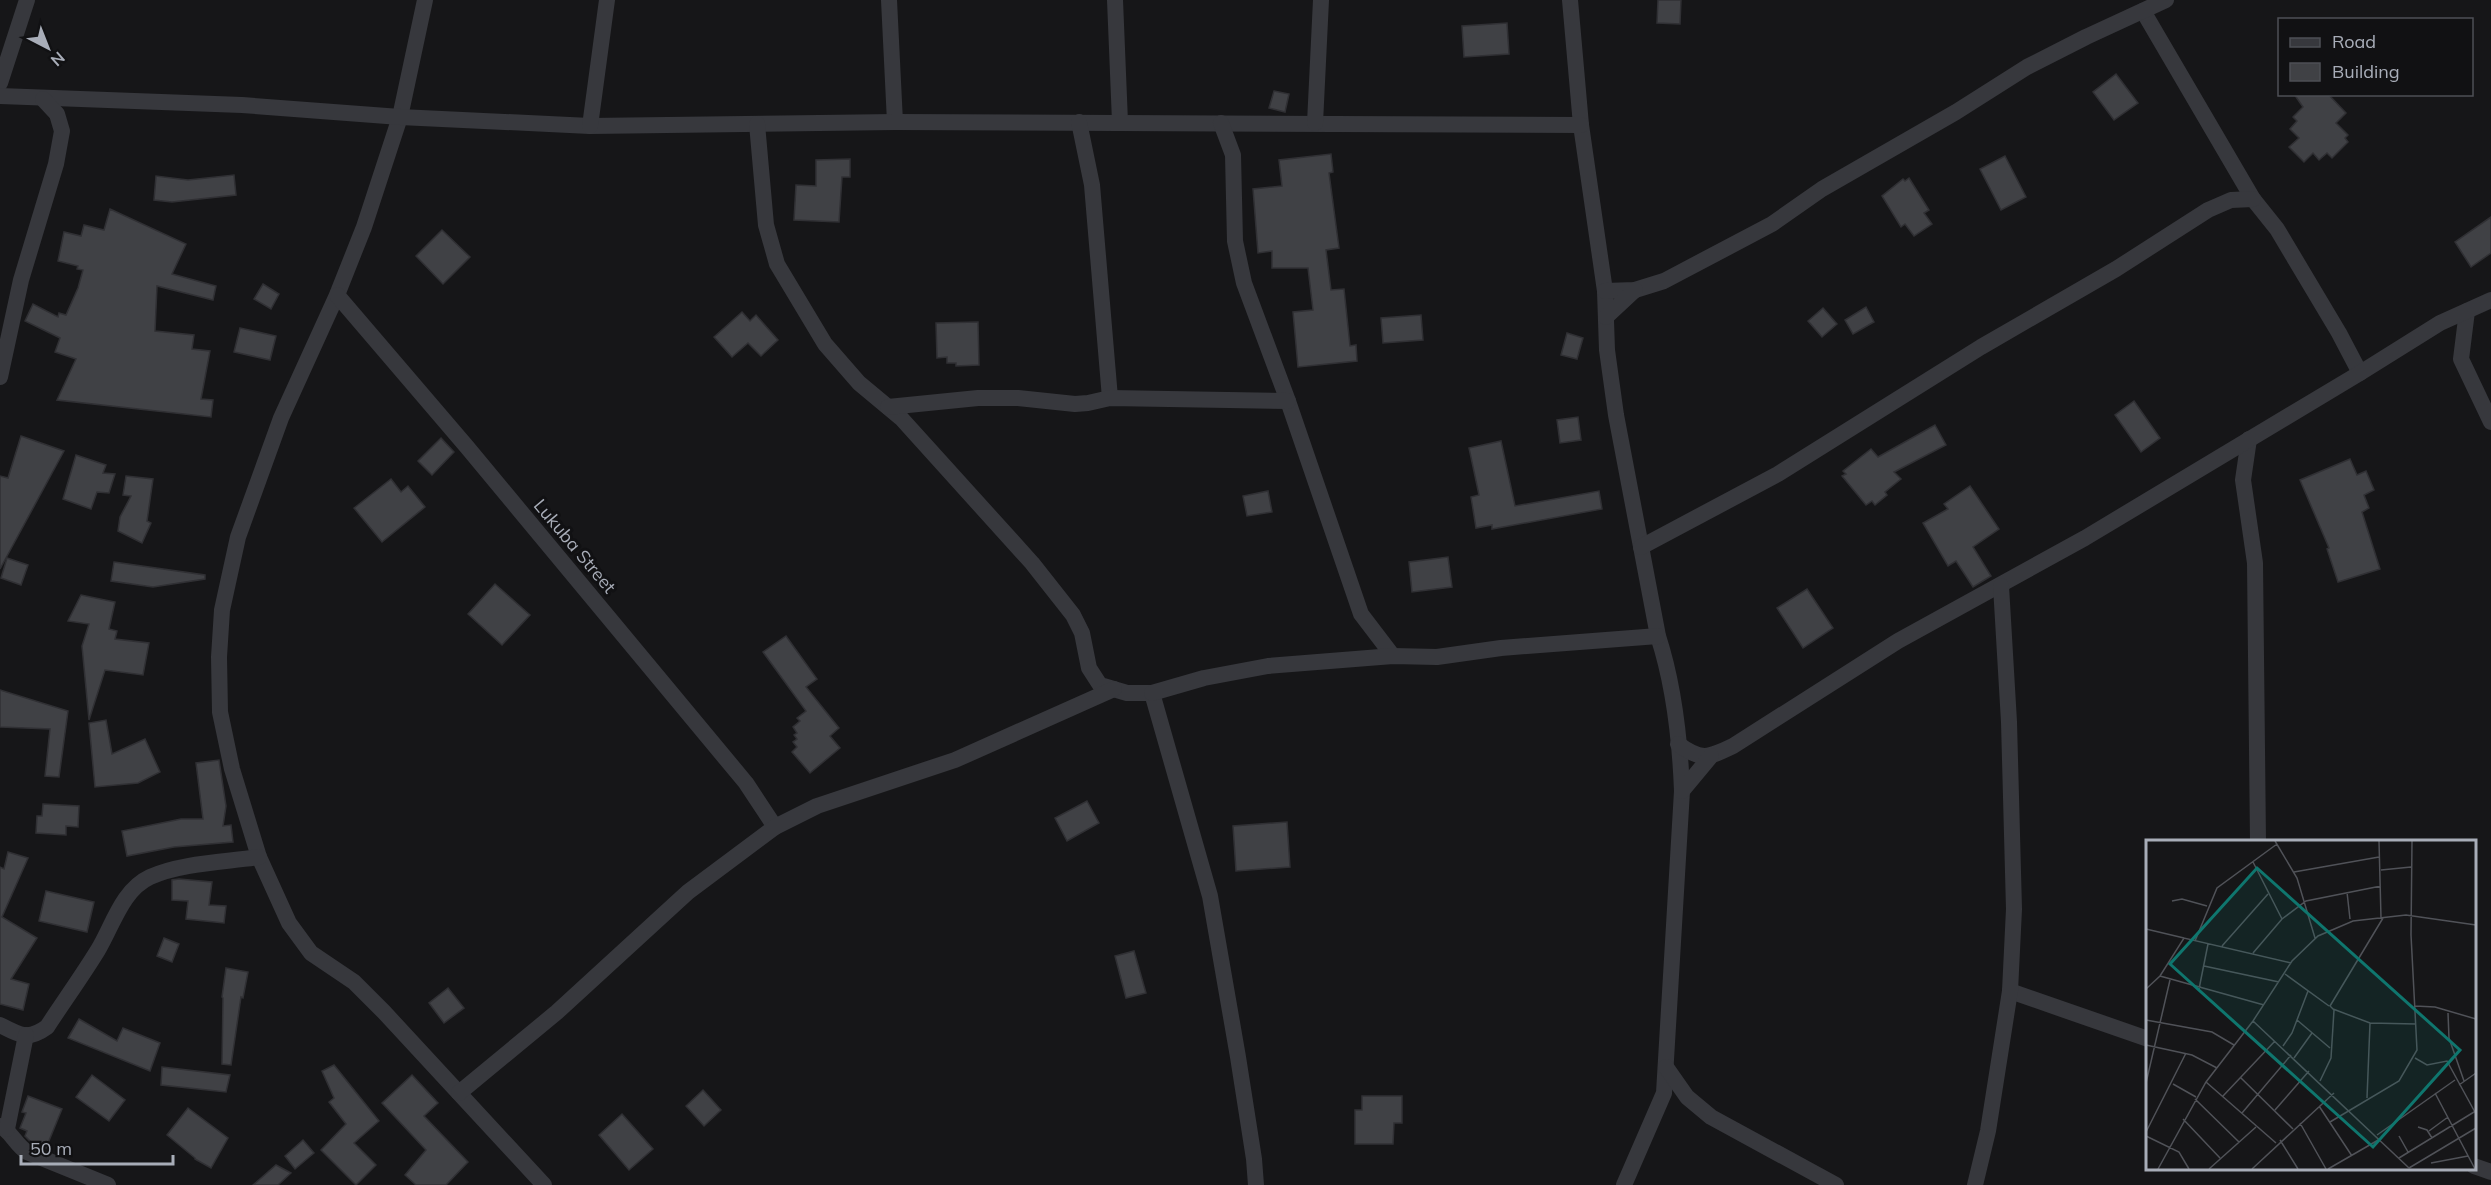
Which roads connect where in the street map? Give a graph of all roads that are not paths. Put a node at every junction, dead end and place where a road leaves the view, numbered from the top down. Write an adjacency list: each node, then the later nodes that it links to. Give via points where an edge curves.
1 (27, 0): 10 (street)
2 (425, 0): 13 (street)
3 (607, 0): 21 (street)
4 (889, 0): 14 (street)
5 (1115, 0): 16 (street)
6 (1321, 0): 18 (street)
7 (1570, 0): 20 (street)
8 (2166, 0): 9 (street)
9 (2143, 11): 22 (street); 23 (street, via 2027,67 1822,189 1772,224 1664,280)
10 (0, 83)
11 (0, 96): 12 (street)
12 (43, 99): 13 (street, via 242,105); 30 (street, via 57,114 62,131 21,280)
13 (400, 117): 21 (street); 25 (street)
14 (895, 122): 15 (street); 19 (street)
15 (1079, 122): 16 (street); 31 (street, via 1092,185)
16 (1120, 122): 17 (street)
17 (1221, 123): 18 (street); 32 (street, via 1233,155 1235,241 1244,283)
18 (1314, 123): 20 (street)
19 (757, 124): 21 (street); 33 (street, via 766,225 777,264 825,344)
20 (1581, 125): 24 (street)
21 (590, 126)
22 (2253, 199): 29 (street, via 2277,229); 36 (street, via 2231,200 2208,210 1778,474)
23 (1635, 290): 24 (street); 28 (street)
24 (1605, 291): 28 (street)
25 (337, 296): 45 (street, Lukuba Street, via 739,774); 47 (street, via 281,418 258,480 238,537 222,610 220,712 232,769)
26 (2491, 300): 27 (street)
27 (2467, 311): 29 (street, via 2440,323); 34 (street, via 2461,359)
28 (1606, 317): 36 (street, via 1615,404)
29 (2361, 373): 35 (street)
30 (0, 377)
31 (1110, 398): 32 (street); 33 (street, via 1075,404 978,398)
32 (1288, 401): 39 (street, via 1361,614)
33 (888, 407): 40 (street, via 1032,563 1073,615 1082,633 1089,668 1100,685)
34 (2491, 423)
35 (2249, 439): 37 (street); 46 (street, via 2243,480 2255,563)
36 (1641, 547): 38 (street)
37 (2001, 586): 43 (street, via 1898,641 1733,746); 48 (street, via 2010,722 2014,909)
38 (1658, 636): 39 (street, via 1437,657); 42 (street, via 1666,662)
39 (1393, 656): 41 (street, via 1268,666)
40 (1114, 689): 41 (street); 45 (street, via 955,760 817,806)
41 (1152, 693): 59 (street, via 1210,896)
42 (1678, 744): 43 (street, via 1698,757); 44 (street)
43 (1711, 756): 44 (street)
44 (1682, 791): 52 (street)
45 (775, 827): 53 (street, via 688,892)
46 (2258, 840)
47 (259, 857): 50 (street, via 181,868 150,877 135,887 47,1027 36,1035); 53 (street, via 289,923 311,954 354,982)
48 (2010, 991): 51 (street); 62 (street, via 1988,1131)
49 (0, 1024): 50 (street)
50 (26, 1035): 54 (street)
51 (2146, 1038)
52 (1666, 1066): 60 (street, via 1664,1093); 61 (street, via 1687,1097 1711,1117)
53 (459, 1094): 58 (street)
54 (3, 1128): 57 (street, via 27,1152)
55 (2476, 1166): 56 (street)
56 (2491, 1173)
57 (108, 1185)
58 (544, 1185)
59 (1256, 1185)
60 (1624, 1185)
61 (1836, 1185)
62 (1975, 1185)

